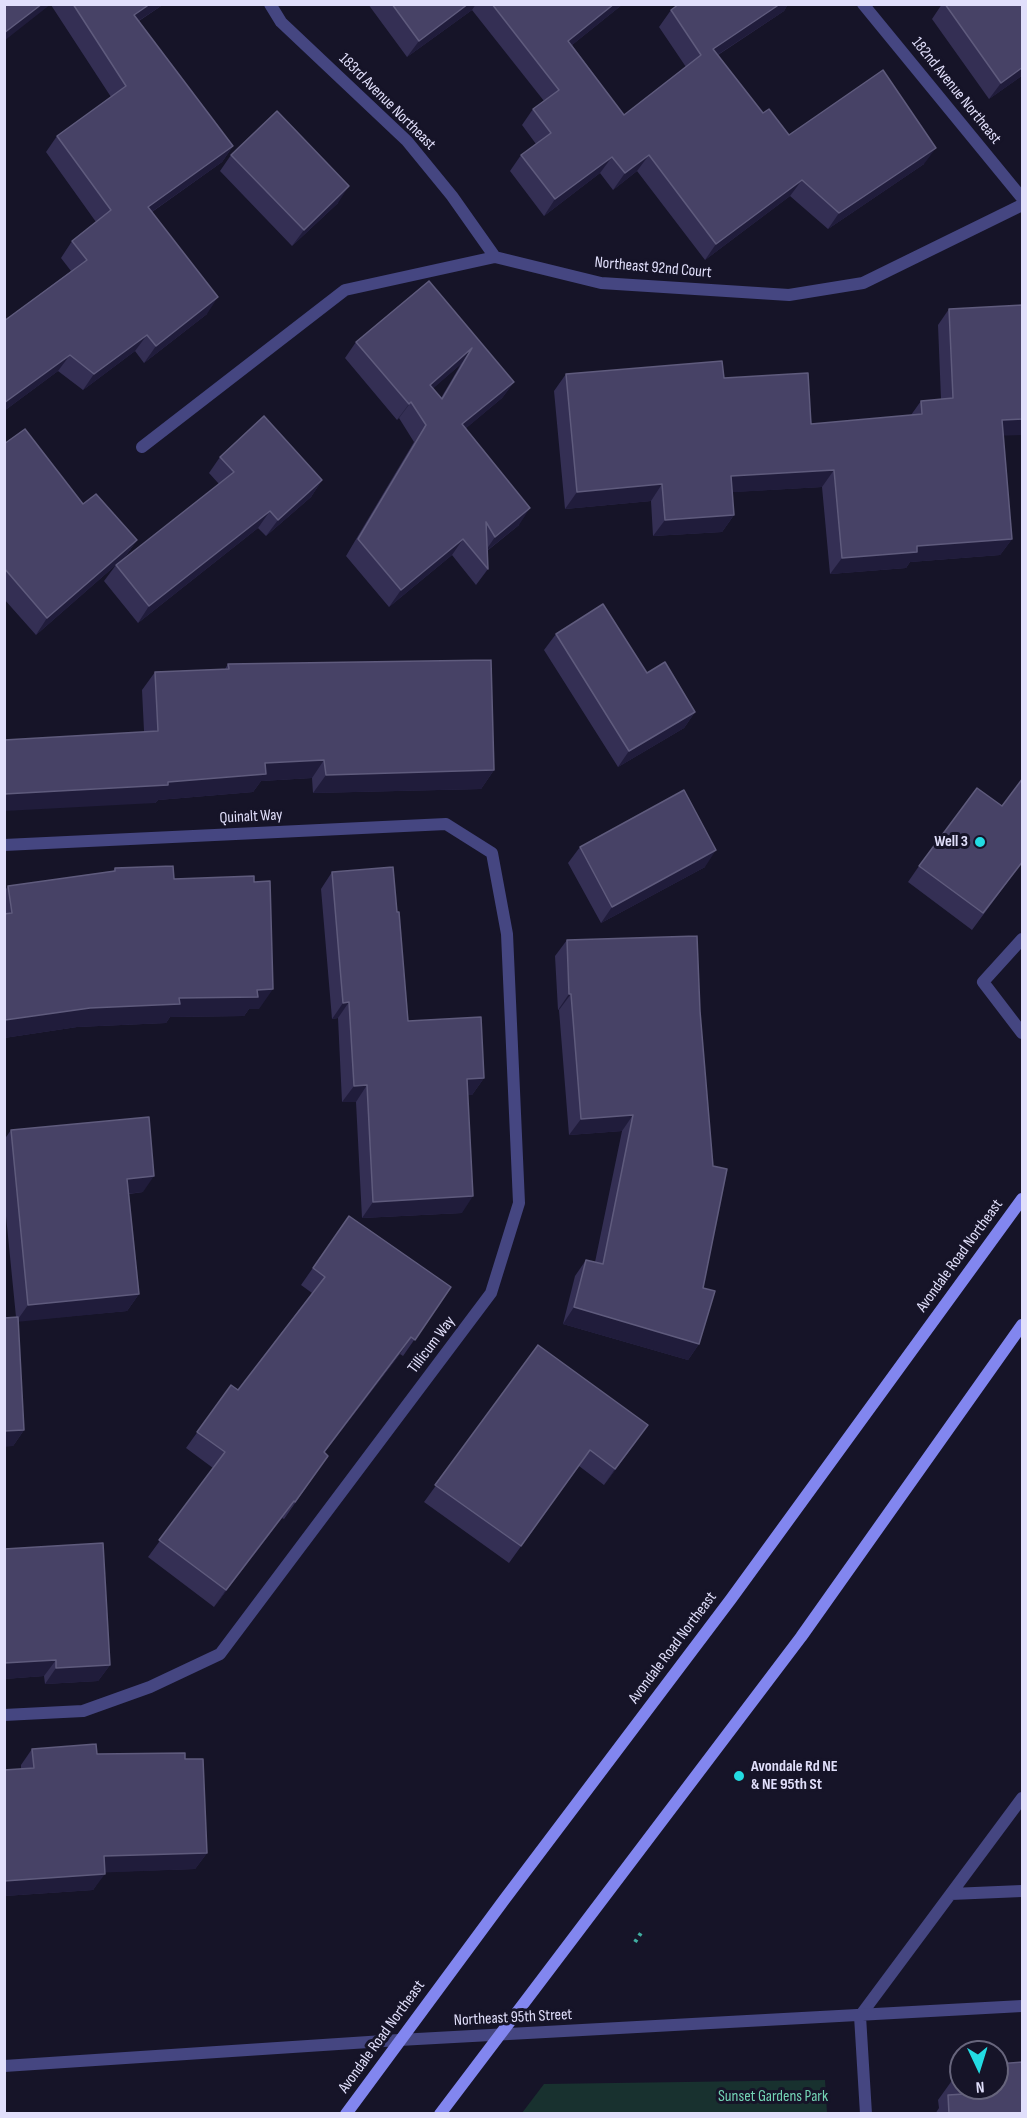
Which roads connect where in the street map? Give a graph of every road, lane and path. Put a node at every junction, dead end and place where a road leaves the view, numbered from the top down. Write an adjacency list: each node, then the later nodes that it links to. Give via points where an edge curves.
1 (270, 4): 5 (street, 183rd Avenue Northeast, via 281,22 407,141)
2 (863, 4): 3 (street, 182nd Avenue Northeast)
3 (1023, 198)
4 (1023, 205): 5 (street, Northeast 92nd Court, via 863,283 789,295 601,283)
5 (495, 257): 6 (street, Northeast 92nd Court, via 345,290)
6 (142, 447)
7 (4, 845): 8 (street, Quinalt Way, via 446,824)
8 (492, 853): 13 (street, Tillicum Way, via 507,934 519,1203 491,1293 220,1654 150,1687 83,1711)
9 (1023, 939): 10 (street, via 982,982)
10 (1023, 1033)
11 (1023, 1198): 22 (main road, Avondale Road Northeast, via 724,1609)
12 (1023, 1325): 21 (main road, via 801,1637)
13 (4, 1715)
14 (1023, 1798): 16 (street)
15 (1023, 1891): 16 (street)
16 (951, 1894): 20 (street)
17 (643, 1930): 18 (path)
18 (635, 1942)
19 (1023, 2006): 20 (street, Northeast 95th Street)
20 (861, 2016): 21 (street, Northeast 95th Street); 26 (street)
21 (499, 2035): 22 (street, Northeast 95th Street); 25 (main road)
22 (399, 2040): 23 (street, Northeast 95th Street); 24 (main road, Avondale Road Northeast)
23 (4, 2066)
24 (346, 2114)
25 (440, 2114)
26 (866, 2114)

